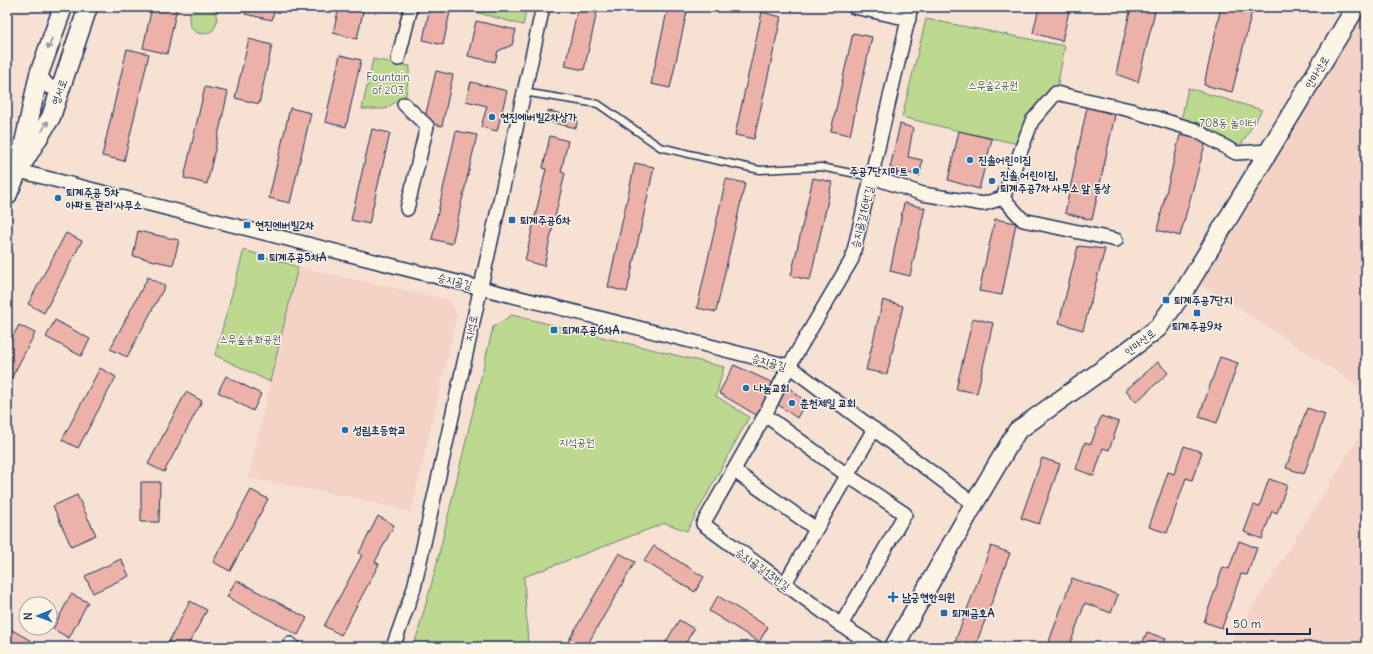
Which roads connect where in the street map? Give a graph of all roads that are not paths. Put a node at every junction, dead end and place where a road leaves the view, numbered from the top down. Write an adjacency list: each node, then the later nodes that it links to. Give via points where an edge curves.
1 (63, 7): 9 (street, 영서로, one-way to 9)
2 (88, 7): 10 (street, 영서로)
3 (411, 7): 8 (street)
4 (542, 7): 11 (street, 지석로)
5 (854, 7): 7 (street)
6 (1356, 7): 13 (street, 안마산로)
7 (910, 13): 15 (street, 승지골길16번길)
8 (398, 59)
9 (39, 74): 10 (street, via 49,87); 14 (street, 영서로)
10 (62, 83): 14 (street, 영서로, one-way to 10, via 50,117)
11 (523, 92): 15 (lane, via 598,104 660,147 760,170 821,167); 20 (street, 지석로)
12 (404, 104): 18 (street, via 427,126)
13 (1269, 150): 17 (street, via 1236,153 1195,130 1130,110 1056,93 1032,121); 26 (street, 안마산로, via 1186,288 1158,328 1017,430)
14 (13, 170): 16 (street, 영서로); 20 (street, 승지골길)
15 (872, 177): 17 (street, via 923,194 983,204); 21 (street, 승지골길16번길, via 852,259)
16 (7, 196)
17 (1003, 198): 19 (street, via 1023,220)
18 (407, 209)
19 (1116, 240)
20 (480, 287): 21 (street, 승지골길); 30 (street, 지석로, via 414,588)
21 (789, 366): 22 (street, 승지골길13번길); 23 (street, 승지골길)
22 (765, 415): 24 (street, 승지골길13번길); 25 (street)
23 (874, 429): 25 (street); 26 (street, 승지골길)
24 (733, 470): 27 (street); 28 (street, 승지골길13번길, via 702,524)
25 (847, 475): 27 (street); 29 (street, via 905,514)
26 (974, 504): 32 (street, 안마산로)
27 (816, 529): 28 (street)
28 (784, 585): 29 (street, 승지골길13번길)
29 (841, 625): 31 (street, 승지골길13번길)
30 (393, 647)
31 (876, 647)
32 (894, 647)

